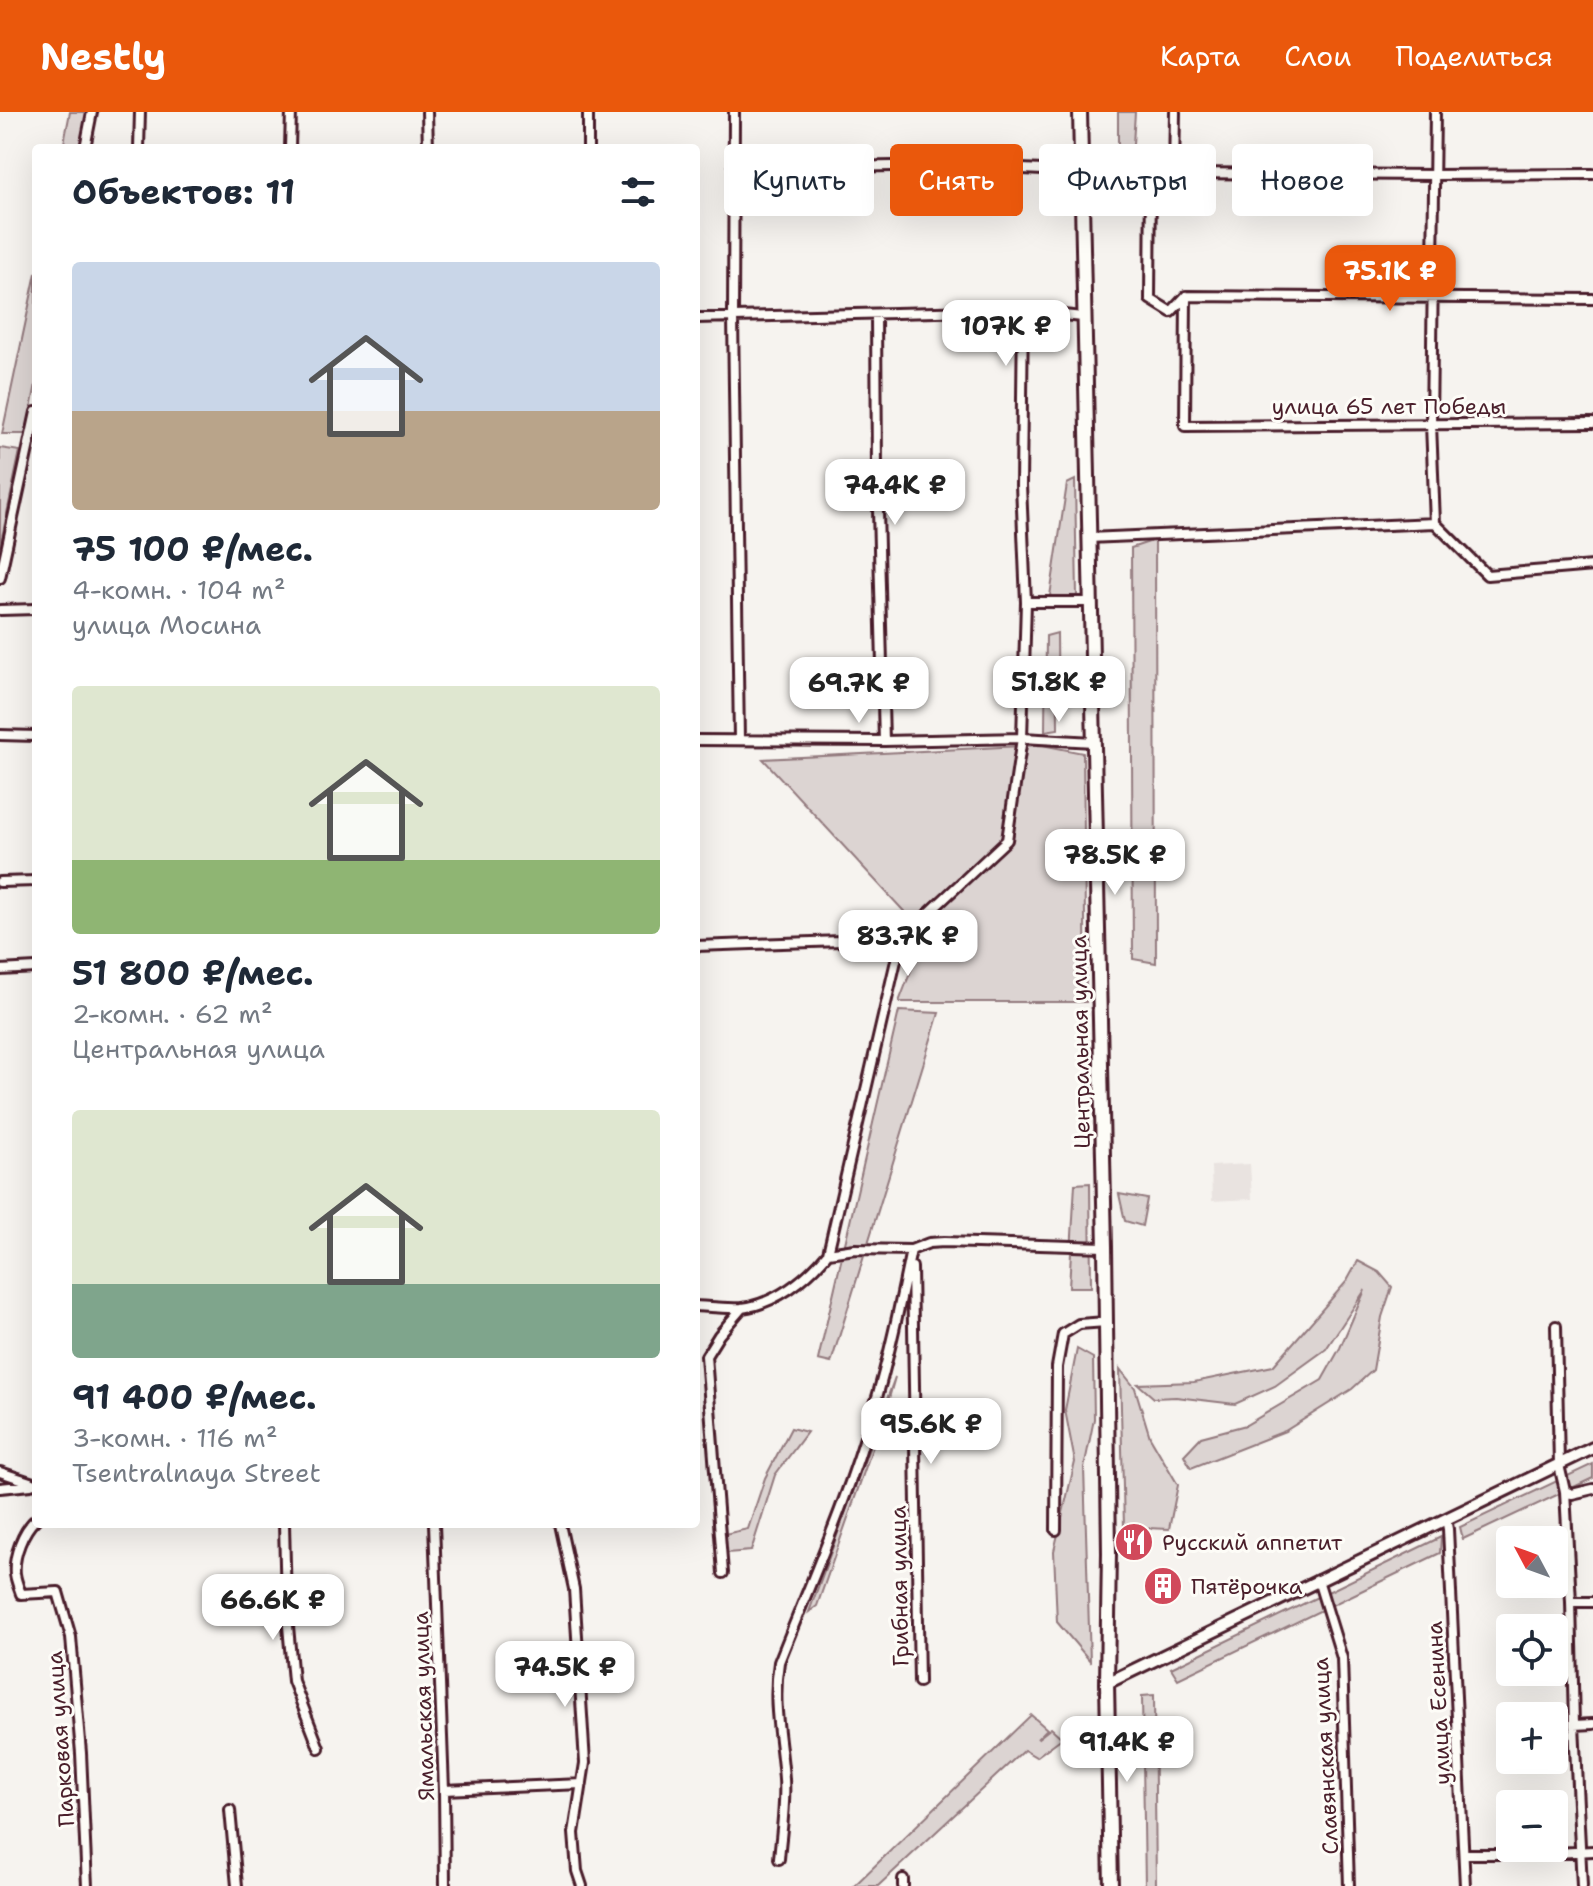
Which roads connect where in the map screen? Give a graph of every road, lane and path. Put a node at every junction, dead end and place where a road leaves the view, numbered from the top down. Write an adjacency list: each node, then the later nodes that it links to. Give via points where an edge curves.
1 (92, 112): 10 (street)
2 (140, 112): 11 (street)
3 (291, 112): 12 (street)
4 (427, 112): 13 (street)
5 (588, 112): 14 (street)
6 (734, 112): 15 (street)
7 (1080, 112): 16 (main road, Центральная улица)
8 (1175, 112): 17 (street)
9 (1435, 112): 22 (street)
10 (86, 144)
11 (139, 144)
12 (290, 144)
13 (428, 144)
14 (588, 144)
15 (734, 144)
16 (1081, 144)
17 (1174, 144)
18 (874, 166): 19 (street)
19 (1039, 170)
20 (1216, 173): 22 (street)
21 (1593, 174): 22 (street)
22 (1435, 175): 27 (street)
23 (734, 216): 31 (street)
24 (1082, 216): 32 (main road, Центральная улица)
25 (1151, 216): 26 (street, via 1150,299 1171,312)
26 (1186, 296): 27 (street); 35 (street, улица 65 лет Победы, via 1185,426)
27 (1433, 297): 28 (street); 35 (street)
28 (1593, 299)
29 (1023, 311): 30 (street); 32 (street); 41 (street)
30 (876, 314): 31 (street); 50 (street)
31 (733, 317): 33 (street); 49 (street)
32 (1083, 317): 38 (main road, Центральная улица)
33 (700, 318)
34 (1593, 423): 35 (street, улица 65 лет Победы)
35 (1431, 424): 37 (street)
36 (32, 444): 40 (street)
37 (1435, 523): 38 (street); 39 (street, via 1487,575)
38 (1088, 538): 42 (main road, Центральная улица)
39 (1593, 566)
40 (0, 578)
41 (1026, 602): 42 (street); 47 (street)
42 (1091, 602): 51 (main road, Центральная улица)
43 (32, 609): 44 (street)
44 (0, 610)
45 (0, 735): 46 (street)
46 (32, 736)
47 (1022, 738): 50 (street); 51 (street); 54 (street, via 1007,840)
48 (700, 740): 49 (street)
49 (739, 740): 50 (street)
50 (884, 741)
51 (1094, 742): 58 (main road, Центральная улица)
52 (32, 881): 53 (street)
53 (0, 882)
54 (901, 939): 55 (street); 60 (street)
55 (700, 946)
56 (32, 968): 57 (street)
57 (0, 970)
58 (1105, 1247): 59 (street, via 944,1242); 63 (main road, Центральная улица)
59 (911, 1250): 60 (street); 83 (street, Грибная улица); 94 (street, via 873,1413 779,1662 775,1709 784,1782)
60 (828, 1253): 62 (street, via 786,1291)
61 (700, 1306): 62 (street)
62 (742, 1308): 79 (street, via 706,1356)
63 (1106, 1322): 78 (street, via 1079,1324 1063,1334 1057,1367); 84 (main road, Центральная улица)
64 (1556, 1326): 66 (street)
65 (1593, 1448): 66 (street)
66 (1559, 1465): 72 (street); 73 (street)
67 (0, 1472): 68 (street)
68 (32, 1483)
69 (32, 1484): 70 (street)
70 (0, 1488)
71 (1593, 1489): 72 (street)
72 (1565, 1491): 81 (street)
73 (1446, 1519): 80 (street); 93 (street, улица Есенина)
74 (32, 1522): 95 (street, Парковая улица, via 19,1543 15,1573 21,1594 58,1592 71,1637)
75 (284, 1528): 87 (street, via 293,1681)
76 (434, 1528): 89 (street, Ямальская улица)
77 (561, 1528): 88 (street, via 574,1589)
78 (1056, 1530)
79 (723, 1573)
80 (1318, 1580): 84 (street); 100 (street, Славянская улица, via 1342,1658)
81 (1571, 1602): 82 (street); 86 (street)
82 (1593, 1602)
83 (919, 1682)
84 (1107, 1683): 99 (main road, Центральная улица)
85 (1593, 1724): 86 (street)
86 (1574, 1725): 91 (street)
87 (319, 1748)
88 (582, 1784): 89 (street); 98 (street, via 574,1833)
89 (444, 1790): 97 (street, Ямальская улица)
90 (230, 1810): 96 (street)
91 (1581, 1851): 92 (street); 93 (street); 102 (street)
92 (1593, 1851)
93 (1464, 1854): 101 (street, улица Есенина)
94 (779, 1859)
95 (87, 1886)
96 (237, 1886)
97 (445, 1886)
98 (582, 1886)
99 (1111, 1886)
100 (1349, 1886)
101 (1465, 1886)
102 (1582, 1886)

